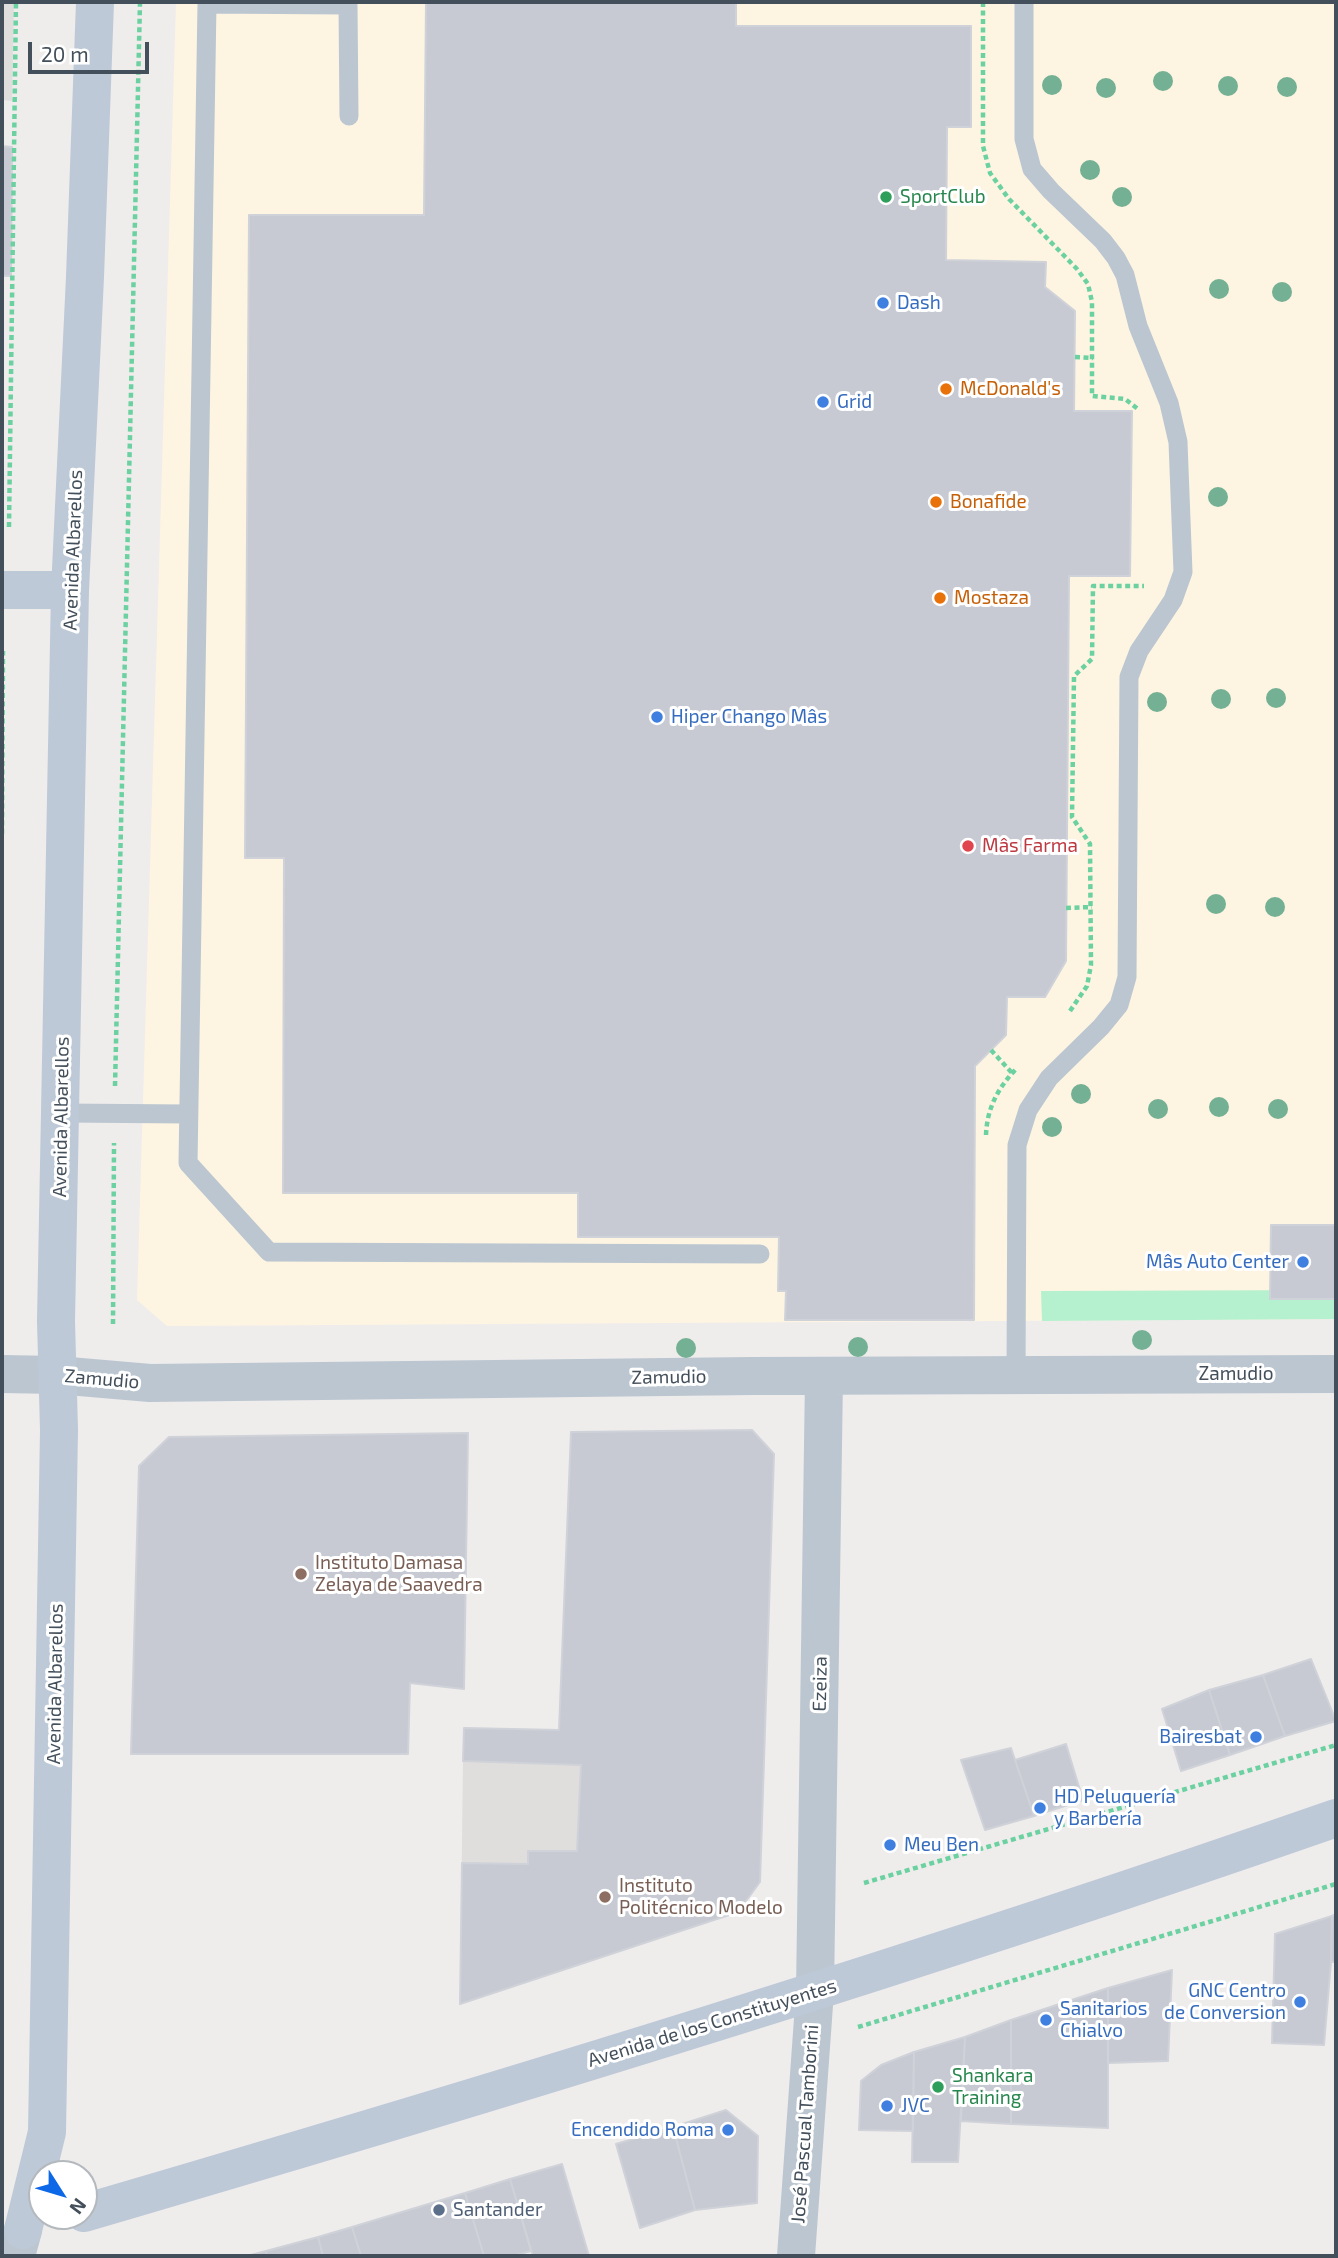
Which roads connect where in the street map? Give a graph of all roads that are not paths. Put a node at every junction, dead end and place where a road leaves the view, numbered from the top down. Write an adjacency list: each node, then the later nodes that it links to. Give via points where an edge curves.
1 (95, 2): 5 (street, Avenida Albarellos)
2 (1024, 2): 12 (lane, via 1024,139 1032,169 1103,241 1125,275 1178,442 1182,572 1173,600 1139,651 1129,677 1127,977 1119,1004 1049,1078 1028,1110 1017,1145)
3 (349, 116): 7 (lane, via 348,5 207,4)
4 (2, 590): 5 (street)
5 (70, 590): 6 (street, Avenida Albarellos)
6 (62, 1114): 7 (lane); 11 (street, Avenida Albarellos)
7 (188, 1114): 8 (lane, via 188,1163 269,1252)
8 (760, 1254)
9 (2, 1374): 11 (street, Zamudio)
10 (1336, 1374): 12 (street, Zamudio)
11 (57, 1375): 13 (street, Zamudio, via 150,1382); 18 (street, Avenida Albarellos, via 47,2132)
12 (1016, 1375): 13 (street, Zamudio)
13 (824, 1377): 15 (street, Ezeiza)
14 (1336, 1818): 15 (street, Avenida de los Constituyentes, via 1128,1891)
15 (815, 1991): 16 (street, Avenida de los Constituyentes); 19 (street, José Pascual Tamborini)
16 (98, 2209)
17 (39, 2230): 18 (street)
18 (14, 2240)
19 (796, 2256)

